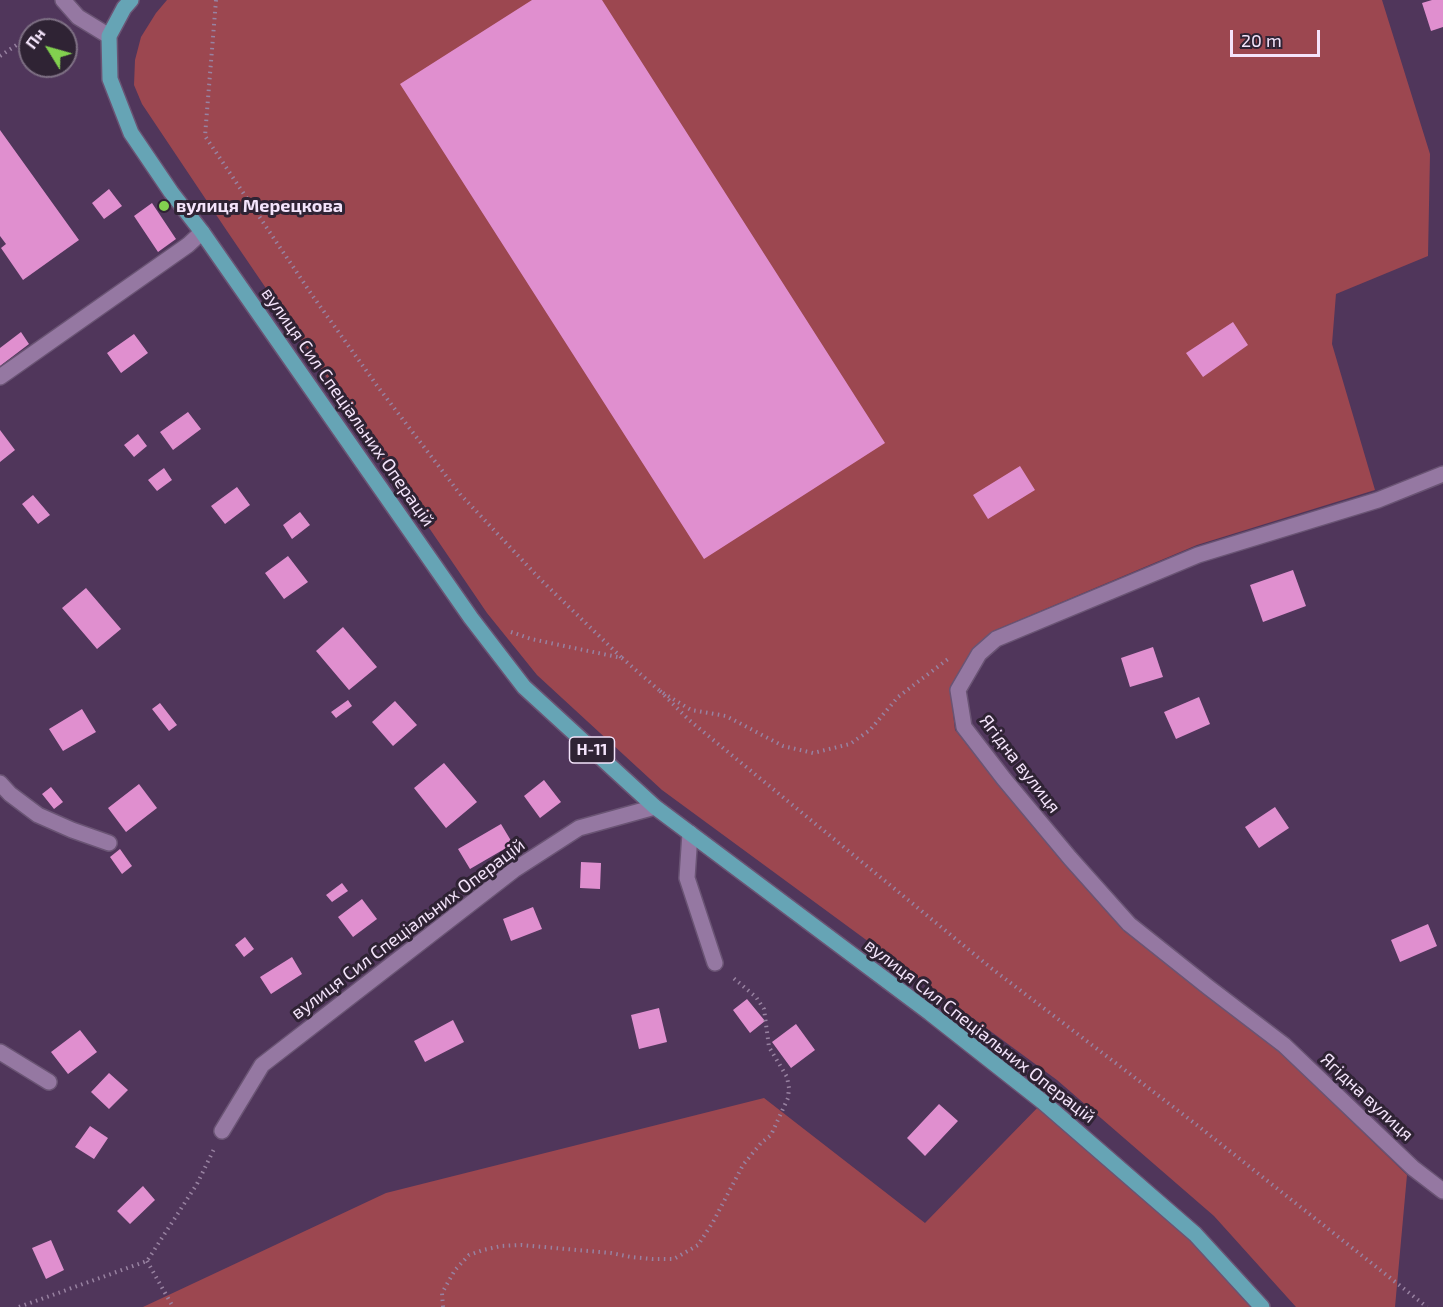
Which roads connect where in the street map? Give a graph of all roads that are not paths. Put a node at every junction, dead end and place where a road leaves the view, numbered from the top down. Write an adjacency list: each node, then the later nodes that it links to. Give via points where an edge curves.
1 (63, 0): 3 (street, via 78,17)
2 (131, 0): 3 (main road, Н-11)
3 (109, 36): 4 (main road, вулиця Сил Спеціальних Операцій / Н-11, via 110,79 131,133)
4 (202, 232): 5 (street); 8 (main road, вулиця Сил Спеціальних Операцій / Н-11, via 471,618 524,687)
5 (0, 377)
6 (1443, 474): 15 (street, Ягідна вулиця, via 1378,500 1198,555 996,639 979,654 958,690 964,727 1129,924 1284,1045 1413,1168)
7 (0, 783): 10 (street, via 38,815)
8 (655, 807): 9 (main road, вулиця Сил Спеціальних Операцій / Н-11); 14 (street, вулиця Сил Спеціальних Операцій, via 579,828 514,870 262,1065)
9 (690, 833): 11 (street, via 687,878); 16 (main road, вулиця Сил Спеціальних Операцій / Н-11, via 1043,1102 1195,1234)
10 (109, 843)
11 (716, 963)
12 (0, 1052): 13 (street)
13 (49, 1082)
14 (222, 1131)
15 (1443, 1191)
16 (1262, 1307)

